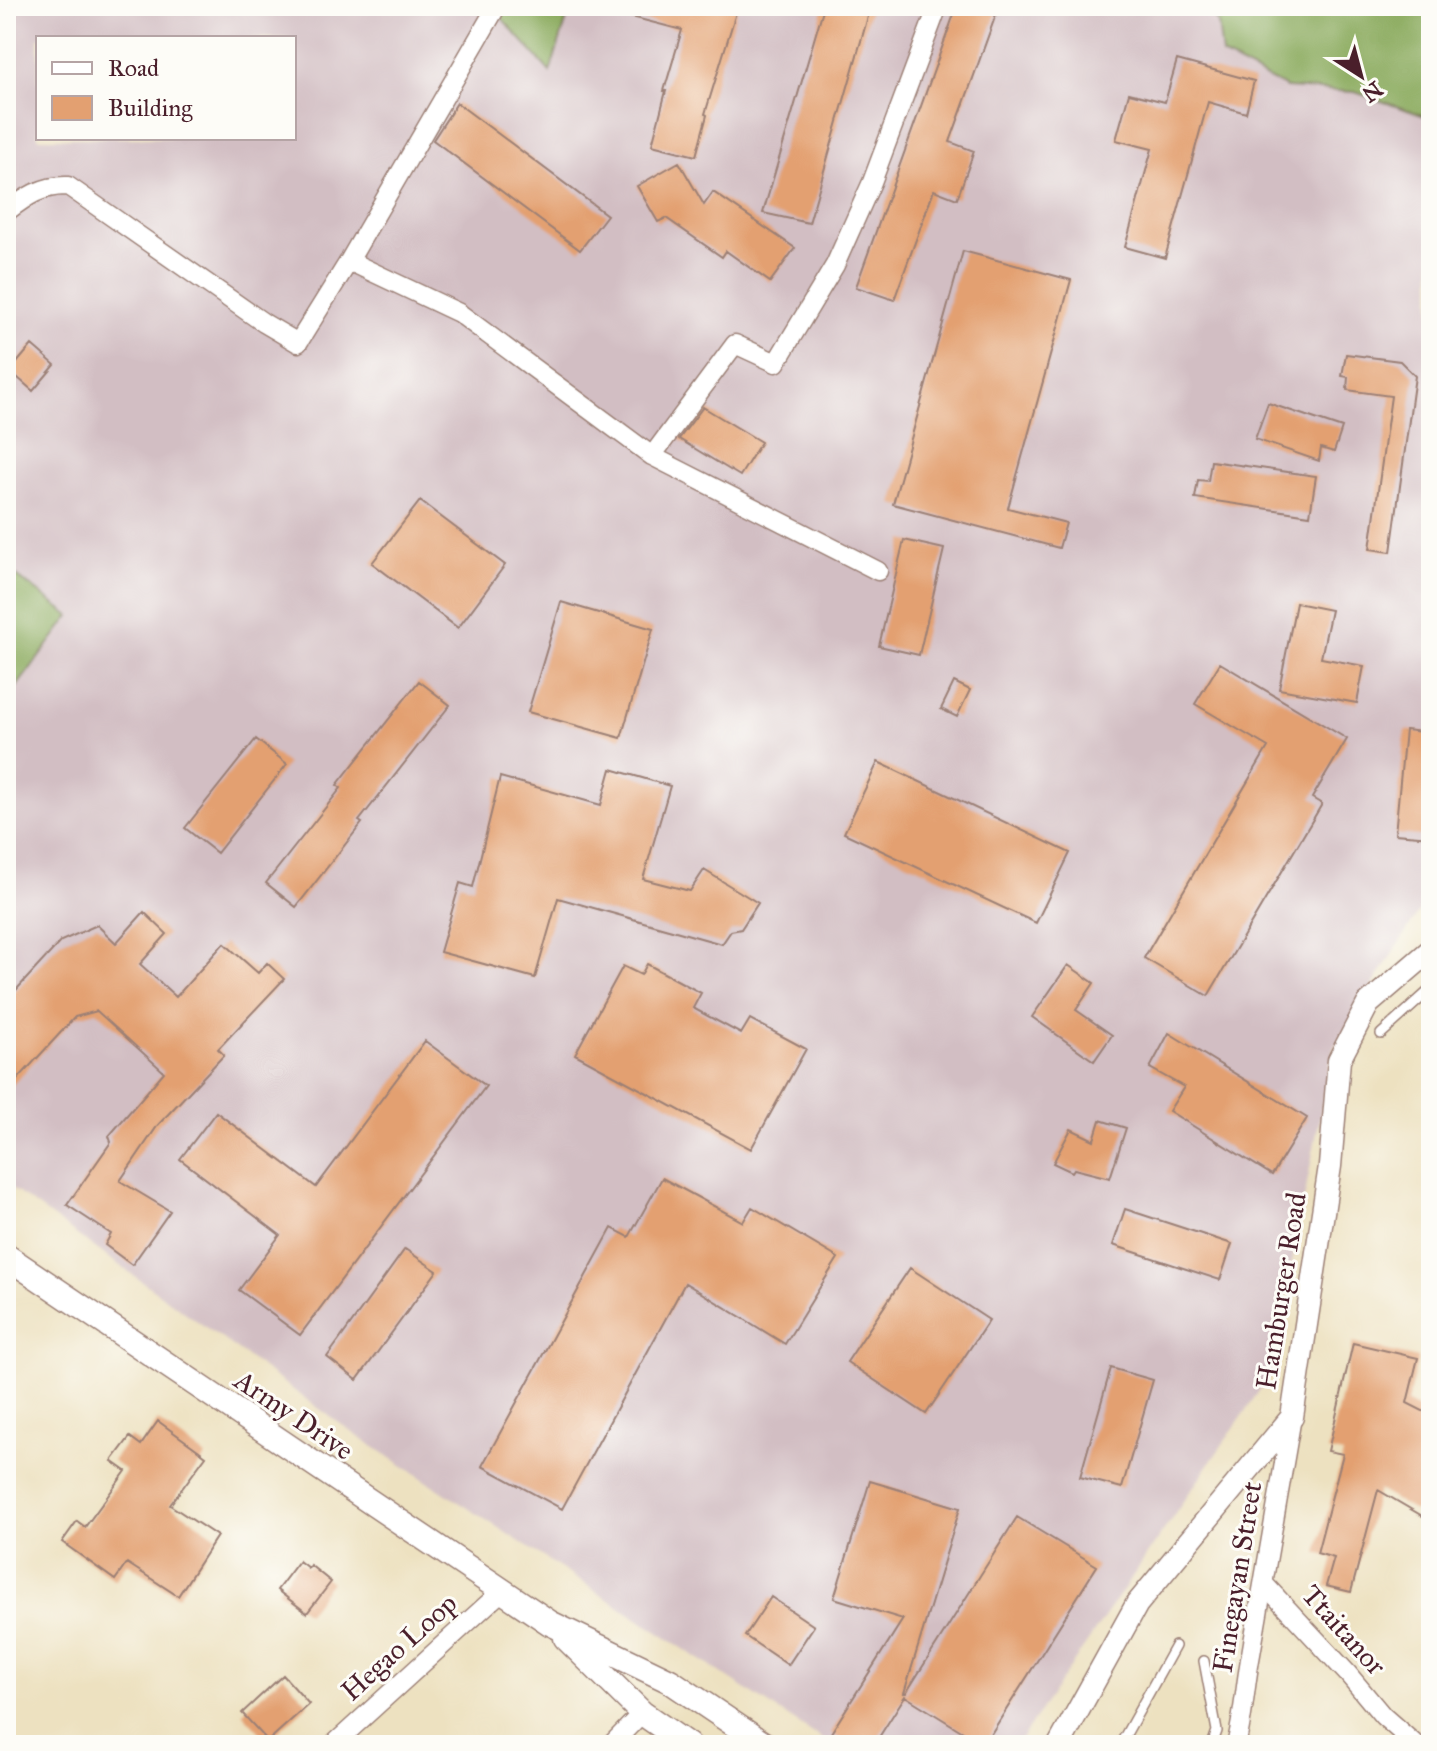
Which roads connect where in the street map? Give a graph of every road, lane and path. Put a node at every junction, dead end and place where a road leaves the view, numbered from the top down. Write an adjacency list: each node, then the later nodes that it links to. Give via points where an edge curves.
1 (497, 6): 4 (street)
2 (938, 6): 5 (street, via 835,265 776,363 735,344)
3 (6, 212): 4 (street, via 32,193 52,185 68,186 298,343)
4 (349, 261): 5 (street, via 459,313)
5 (652, 456): 6 (street)
6 (878, 571)
7 (1431, 950): 11 (street, Hamburger Road, via 1368,1004 1339,1060 1330,1166)
8 (1431, 989): 9 (lane)
9 (1381, 1034)
10 (6, 1256): 13 (main road, Army Drive)
11 (1292, 1417): 12 (street, Finegayan Street); 22 (street, Hamburger Road, via 1137,1604)
12 (1265, 1585): 25 (street, Finegayan Street); 26 (street, Ttaitanor, via 1383,1716)
13 (502, 1591): 14 (main road, Army Drive); 18 (street, Hegao Loop)
14 (550, 1623): 17 (main road, Army Drive); 21 (main road, Army Drive, via 670,1681)
15 (1175, 1646): 23 (lane)
16 (1204, 1661): 24 (lane, via 1217,1731)
17 (642, 1713): 19 (street); 20 (main road, Army Drive)
18 (333, 1745)
19 (611, 1745)
20 (688, 1745)
21 (765, 1745)
22 (1059, 1745)
23 (1120, 1745)
24 (1212, 1745)
25 (1236, 1745)
26 (1416, 1745)

